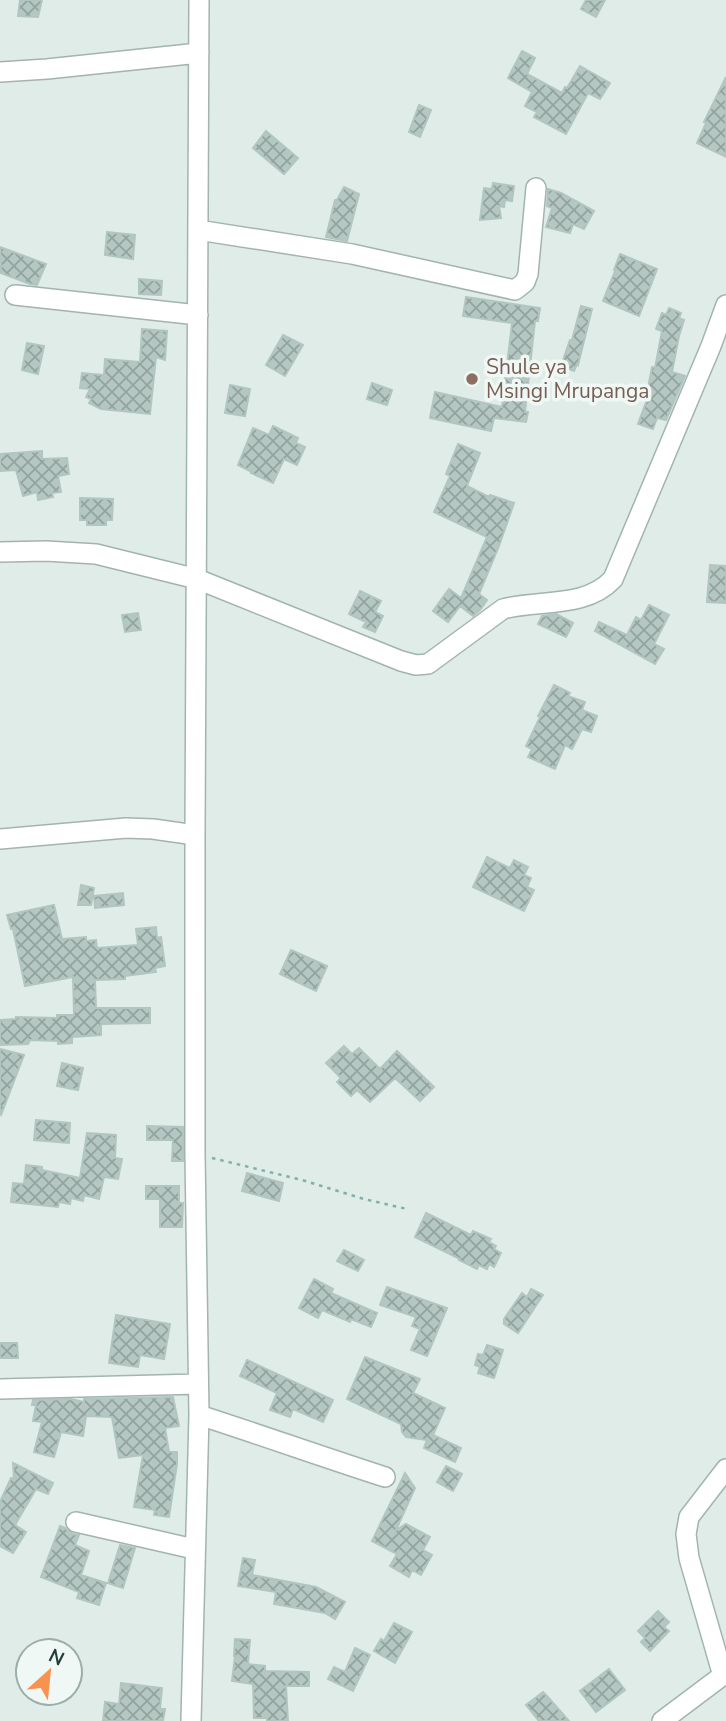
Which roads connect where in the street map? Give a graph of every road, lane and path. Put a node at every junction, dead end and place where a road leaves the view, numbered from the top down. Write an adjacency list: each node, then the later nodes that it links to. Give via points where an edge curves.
1 (199, 0): 2 (street)
2 (199, 53): 3 (street); 5 (street)
3 (0, 72)
4 (536, 188): 5 (street, via 528,274 516,290 352,254)
5 (198, 230): 8 (street)
6 (15, 295): 8 (street)
7 (726, 305): 10 (street, via 648,500 613,579 604,589 563,601 503,609 428,664 416,665)
8 (198, 315): 10 (street)
9 (0, 552): 10 (street, via 96,554)
10 (197, 579): 11 (street)
11 (195, 835): 12 (street, via 126,828); 13 (street)
12 (0, 839)
13 (195, 1154): 14 (path); 15 (street)
14 (407, 1209)
15 (198, 1384): 16 (street); 17 (street)
16 (0, 1389)
17 (199, 1415): 19 (street); 21 (street)
18 (726, 1469): 22 (street, via 689,1517 685,1534)
19 (385, 1477)
20 (76, 1522): 21 (street)
21 (194, 1549): 23 (street)
22 (724, 1674): 24 (street)
23 (191, 1721)
24 (662, 1721)

